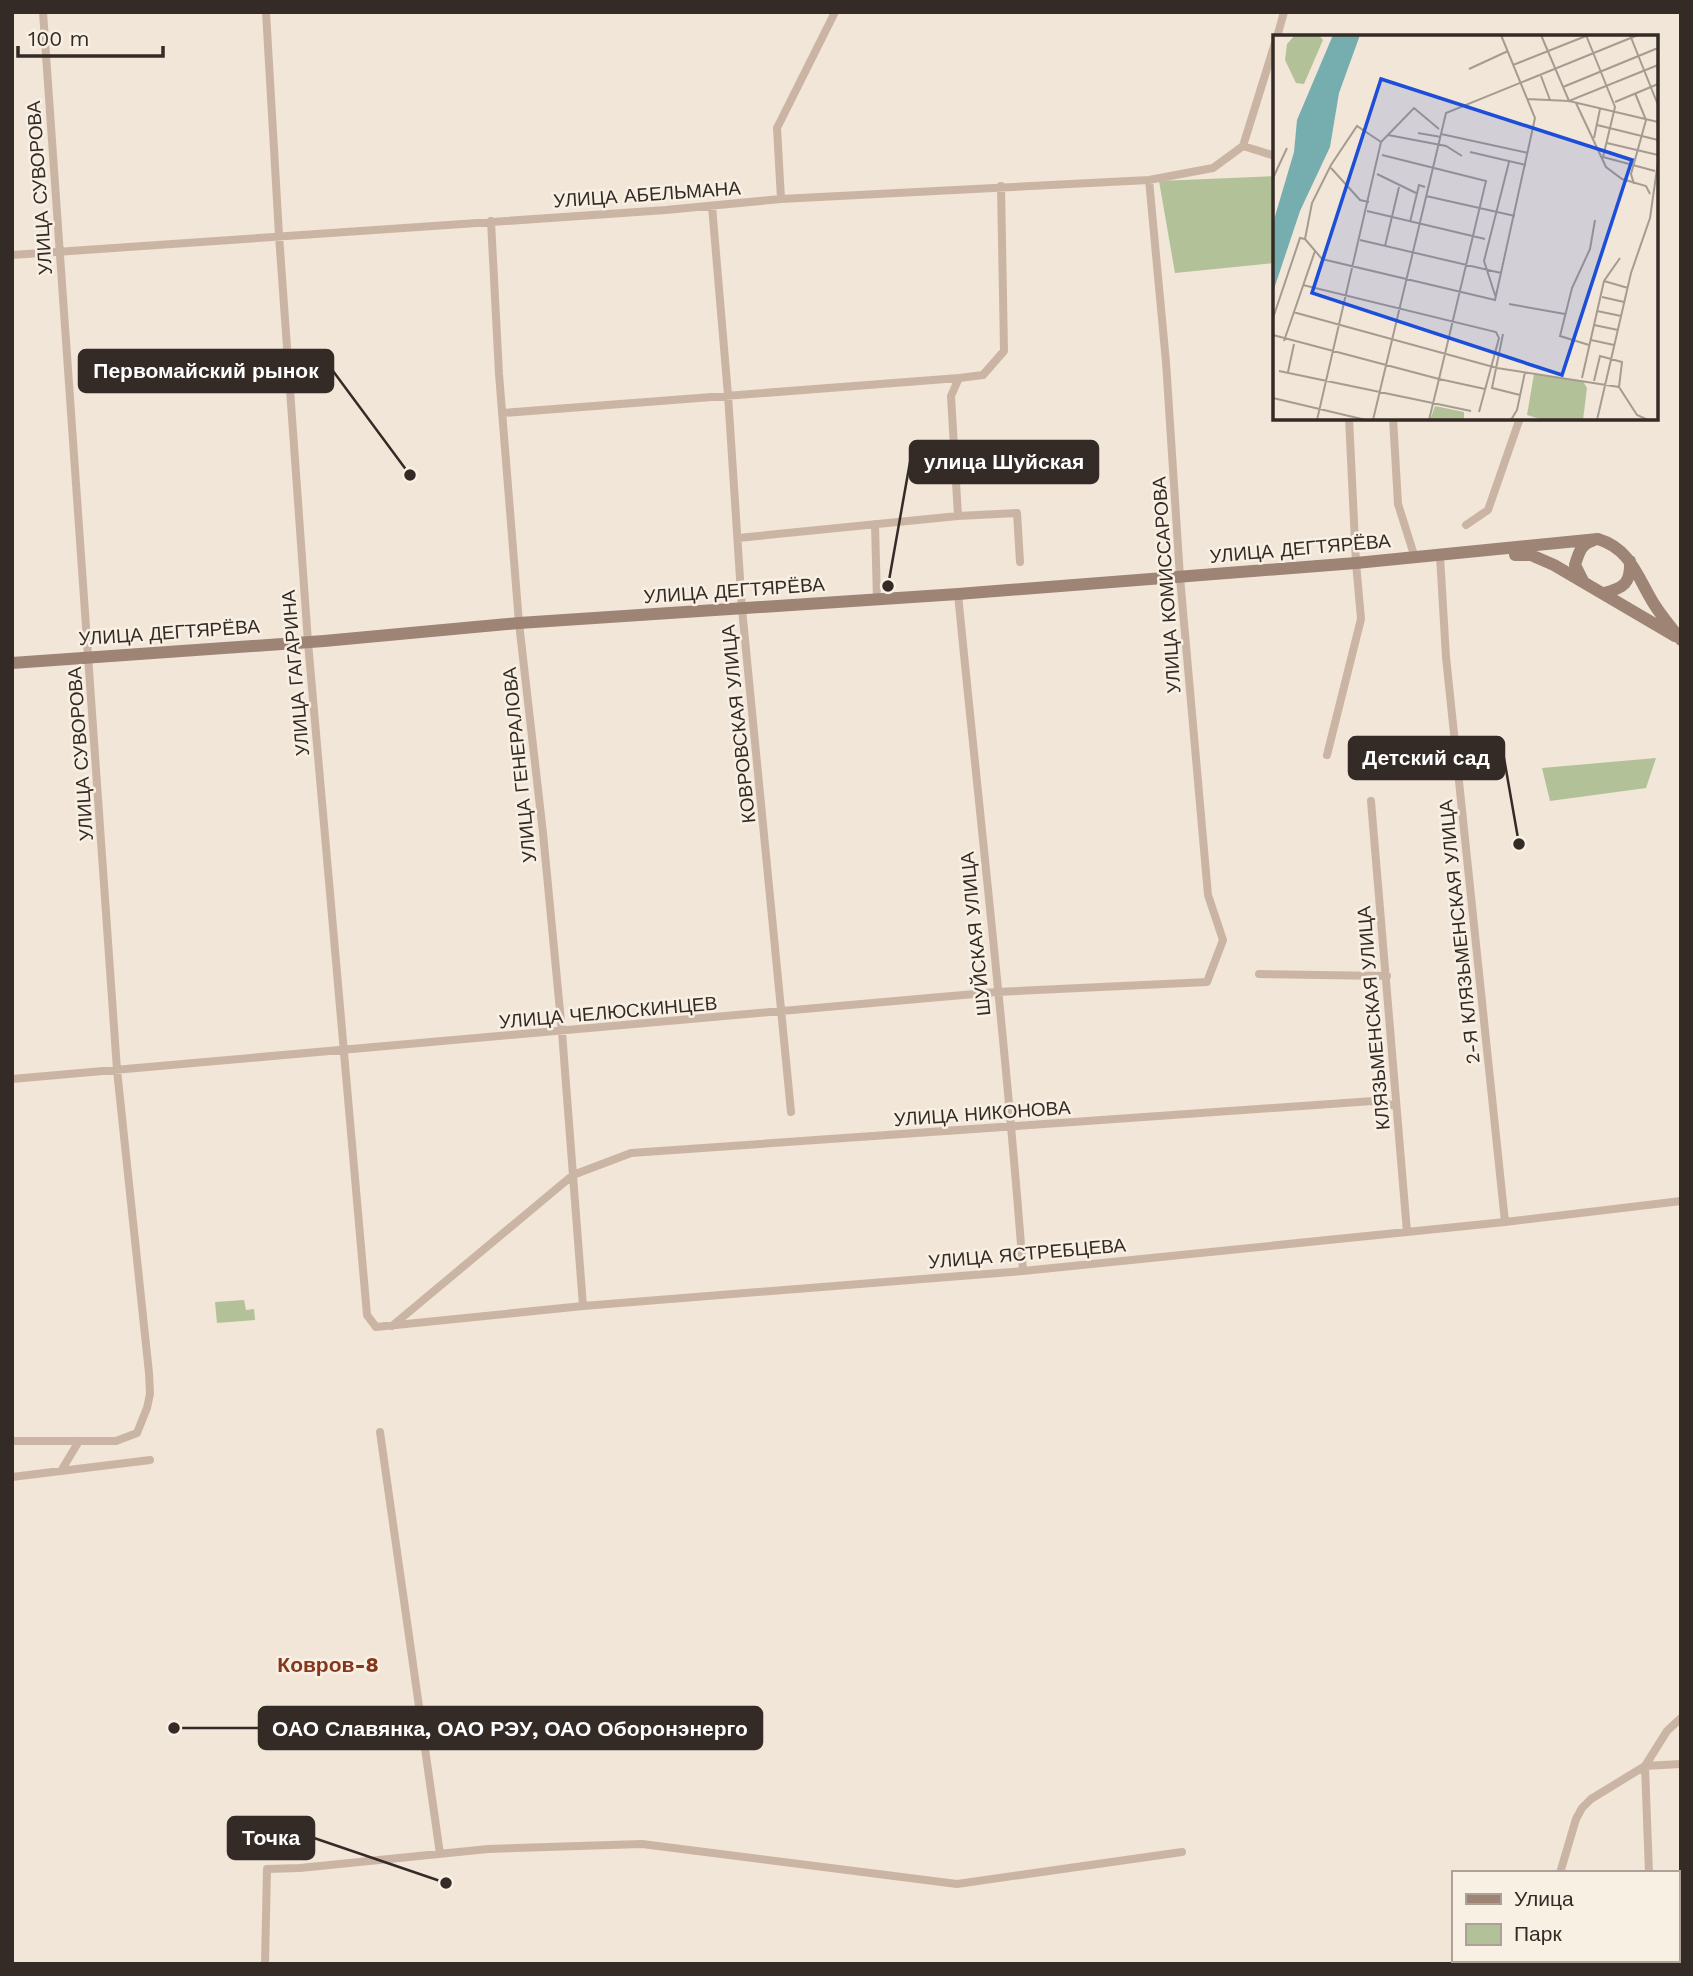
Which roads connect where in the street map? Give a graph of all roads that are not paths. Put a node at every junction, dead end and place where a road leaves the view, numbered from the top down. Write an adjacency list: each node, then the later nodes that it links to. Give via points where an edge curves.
1 (43, 12): 15 (street, УЛИЦА СУВОРОВА)
2 (266, 12): 14 (street, УЛИЦА ГАГАРИНА)
3 (835, 12): 11 (street, via 777,128)
4 (1284, 12): 5 (street)
5 (1278, 35)
6 (1273, 49): 7 (street)
7 (1243, 146): 8 (street); 9 (street, УЛИЦА АБЕЛЬМАНА, via 1213,168)
8 (1273, 155)
9 (1149, 180): 10 (street, УЛИЦА АБЕЛЬМАНА); 34 (street, УЛИЦА КОМИССАРОВА)
10 (1001, 186): 11 (street, УЛИЦА АБЕЛЬМАНА); 17 (street, via 1004,351 984,374)
11 (781, 199): 12 (street, УЛИЦА АБЕЛЬМАНА)
12 (712, 206): 13 (street, УЛИЦА АБЕЛЬМАНА); 18 (street, КОВРОВСКАЯ УЛИЦА)
13 (491, 221): 14 (street, УЛИЦА АБЕЛЬМАНА); 19 (street, УЛИЦА ГЕНЕРАЛОВА)
14 (279, 236): 15 (street, УЛИЦА АБЕЛЬМАНА); 42 (street, УЛИЦА ГАГАРИНА)
15 (59, 251): 16 (street, УЛИЦА АБЕЛЬМАНА); 43 (street, УЛИЦА СУВОРОВА)
16 (12, 255)
17 (959, 378): 18 (street); 23 (street, via 951,396)
18 (728, 395): 19 (street); 26 (street, КОВРОВСКАЯ УЛИЦА)
19 (503, 413): 40 (street, УЛИЦА ГЕНЕРАЛОВА)
20 (1349, 420): 33 (street)
21 (1393, 420): 30 (street, via 1398,504)
22 (1519, 420): 25 (street, via 1488,510)
23 (958, 516): 24 (street); 32 (street, via 1017,513)
24 (875, 524): 26 (street); 38 (street)
25 (1466, 525)
26 (737, 538): 39 (street, КОВРОВСКАЯ УЛИЦА)
27 (1598, 539): 28 (main road); 31 (main road, via 1610,542); 35 (main road, via 1579,550 1575,565)
28 (1459, 554): 29 (main road, УЛИЦА ДЕГТЯРЁВА); 35 (main road, via 1531,555)
29 (1440, 556): 30 (main road, УЛИЦА ДЕГТЯРЁВА); 61 (street, 2-Я КЛЯЗЬМЕНСКАЯ УЛИЦА, via 1446,657)
30 (1415, 558): 33 (main road, УЛИЦА ДЕГТЯРЁВА)
31 (1630, 560): 36 (main road, via 1627,582 1619,590); 41 (main road)
32 (1020, 562)
33 (1356, 563): 34 (main road, УЛИЦА ДЕГТЯРЁВА); 45 (street, via 1362,619)
34 (1180, 577): 37 (main road, УЛИЦА ДЕГТЯРЁВА); 49 (street, УЛИЦА КОМИССАРОВА, via 1208,895 1223,940)
35 (1585, 583): 36 (main road)
36 (1604, 593): 41 (main road)
37 (958, 594): 38 (main road, УЛИЦА ДЕГТЯРЁВА); 50 (street, ШУЙСКАЯ УЛИЦА)
38 (877, 600): 39 (main road, УЛИЦА ДЕГТЯРЁВА)
39 (742, 609): 40 (main road, УЛИЦА ДЕГТЯРЁВА); 51 (street, КОВРОВСКАЯ УЛИЦА)
40 (519, 623): 42 (main road, УЛИЦА ДЕГТЯРЁВА); 52 (street, УЛИЦА ГЕНЕРАЛОВА)
41 (1681, 640)
42 (308, 642): 43 (main road, УЛИЦА ДЕГТЯРЁВА); 53 (street, УЛИЦА ГАГАРИНА)
43 (89, 657): 44 (main road, УЛИЦА ДЕГТЯРЁВА); 54 (street, УЛИЦА СУВОРОВА)
44 (12, 663)
45 (1327, 755)
46 (1371, 801): 48 (street, КЛЯЗЬМЕНСКАЯ УЛИЦА)
47 (1259, 974): 48 (street)
48 (1387, 976): 56 (street, КЛЯЗЬМЕНСКАЯ УЛИЦА)
49 (1208, 982): 50 (street, УЛИЦА ЧЕЛЮСКИНЦЕВ)
50 (996, 992): 51 (street, УЛИЦА ЧЕЛЮСКИНЦЕВ); 58 (street, ШУЙСКАЯ УЛИЦА)
51 (783, 1012): 52 (street, УЛИЦА ЧЕЛЮСКИНЦЕВ); 57 (street, КОВРОВСКАЯ УЛИЦА)
52 (562, 1032): 53 (street, УЛИЦА ЧЕЛЮСКИНЦЕВ); 59 (street, УЛИЦА ГЕНЕРАЛОВА)
53 (345, 1051): 54 (street, УЛИЦА ЧЕЛЮСКИНЦЕВ); 66 (street, УЛИЦА ГАГАРИНА, via 367,1315)
54 (117, 1070): 55 (street, УЛИЦА ЧЕЛЮСКИНЦЕВ); 69 (street, УЛИЦА СУВОРОВА, via 150,1394 137,1433 116,1441)
55 (12, 1079)
56 (1396, 1106): 58 (street, УЛИЦА НИКОНОВА, via 1373,1101); 62 (street, КЛЯЗЬМЕНСКАЯ УЛИЦА)
57 (791, 1112)
58 (1012, 1127): 59 (street, УЛИЦА НИКОНОВА, via 631,1153); 63 (street, ШУЙСКАЯ УЛИЦА)
59 (573, 1175): 64 (street, УЛИЦА ГЕНЕРАЛОВА); 65 (street, УЛИЦА НИКОНОВА)
60 (1681, 1201): 61 (street, УЛИЦА ЯСТРЕБЦЕВА)
61 (1505, 1222): 62 (street, УЛИЦА ЯСТРЕБЦЕВА)
62 (1407, 1232): 63 (street, УЛИЦА ЯСТРЕБЦЕВА)
63 (1023, 1271): 64 (street, УЛИЦА ЯСТРЕБЦЕВА)
64 (583, 1306): 65 (street, УЛИЦА ЯСТРЕБЦЕВА)
65 (391, 1326): 66 (street, УЛИЦА ЯСТРЕБЦЕВА)
66 (376, 1327)
67 (380, 1432): 77 (street)
68 (12, 1441): 69 (street)
69 (79, 1441): 71 (street)
70 (150, 1460): 71 (street)
71 (61, 1471): 72 (street)
72 (12, 1478)
73 (1681, 1718): 75 (street)
74 (1681, 1765): 75 (street)
75 (1645, 1766): 78 (street, via 1582,1808); 79 (street)
76 (1182, 1852): 77 (street, via 957,1884 642,1844)
77 (440, 1854): 80 (street, via 267,1869)
78 (1561, 1871)
79 (1649, 1871)
80 (265, 1964)

